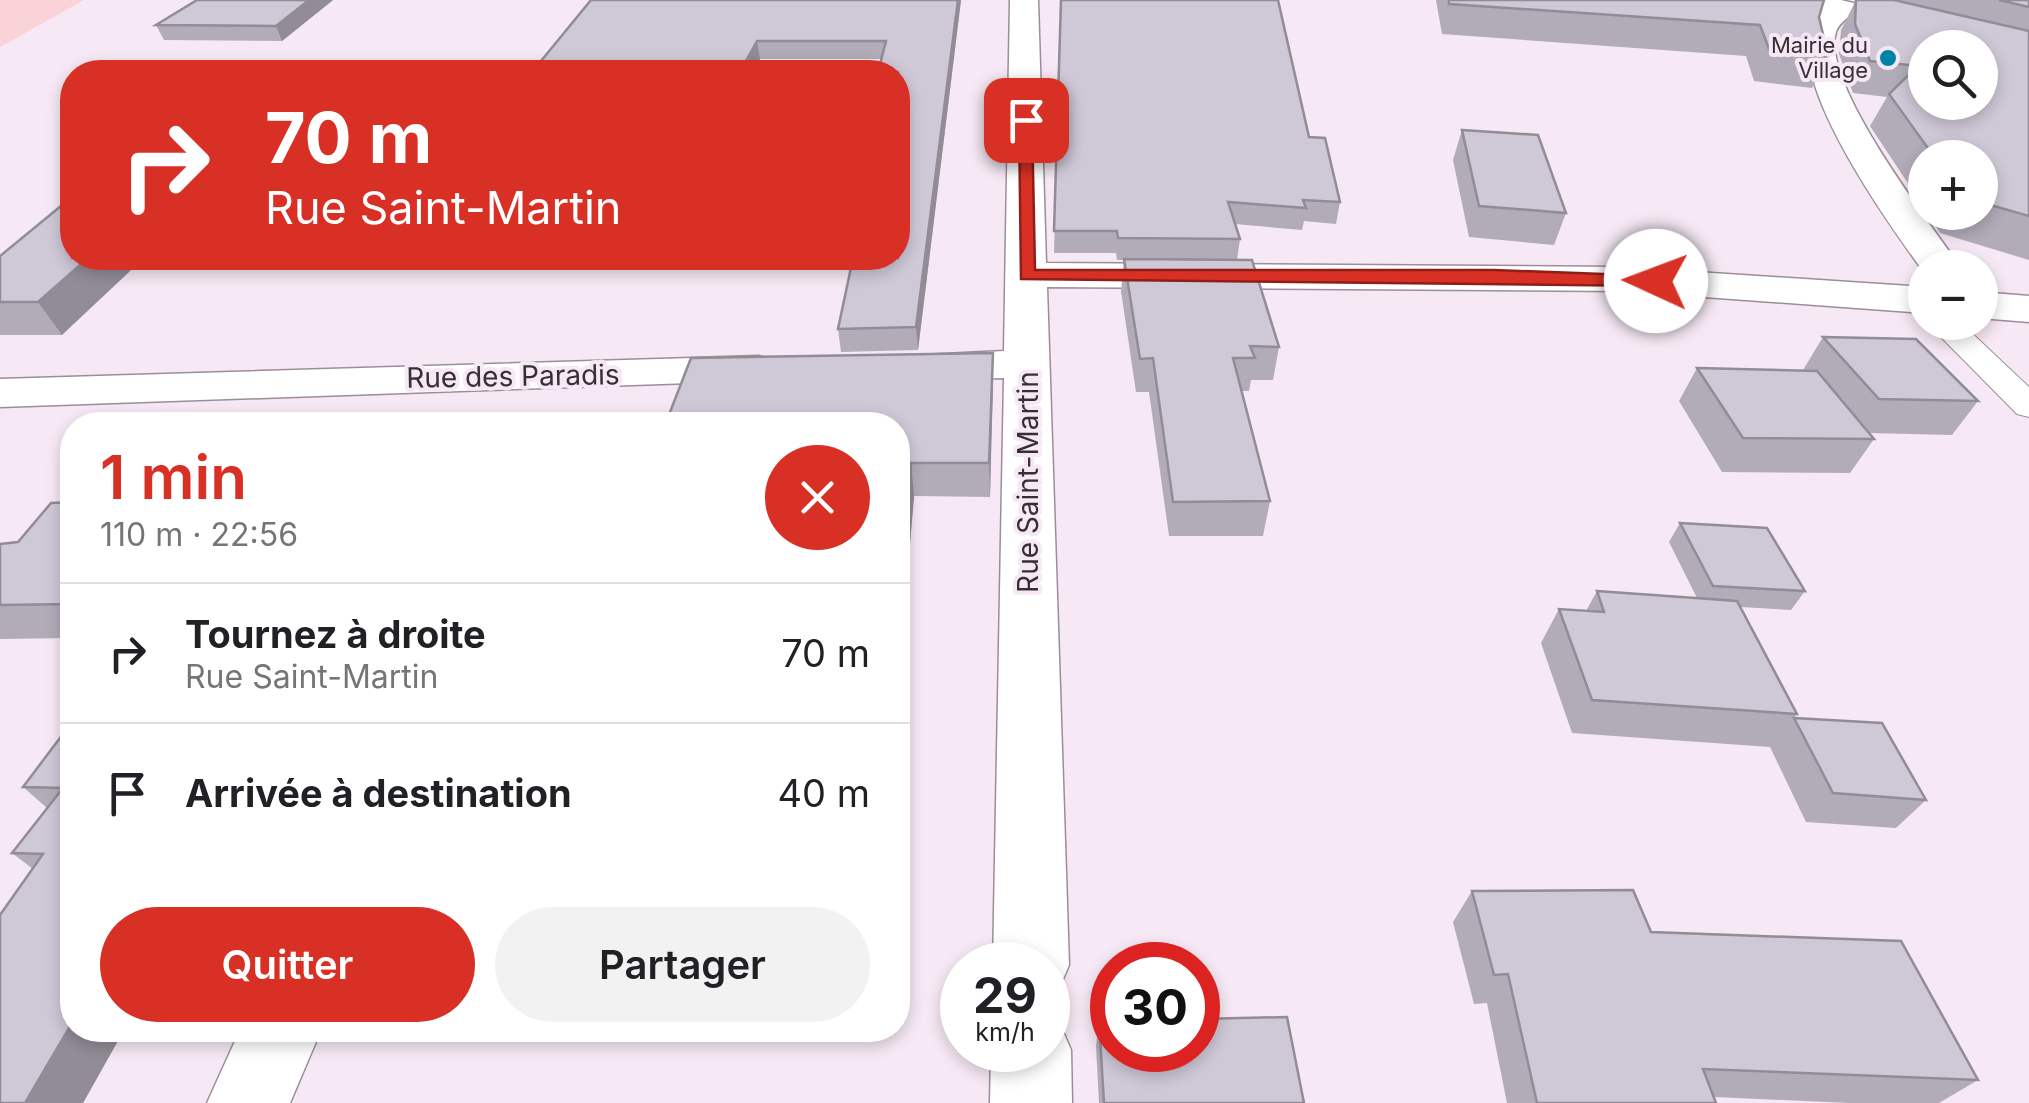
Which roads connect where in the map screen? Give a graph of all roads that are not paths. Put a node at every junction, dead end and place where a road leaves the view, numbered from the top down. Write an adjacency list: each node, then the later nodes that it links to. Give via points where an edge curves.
1 (1024, 0): 6 (street, Rue Saint-Martin)
2 (1807, 0): 3 (street)
3 (1842, 9): 4 (street); 5 (street, via 1830,16 1820,40 1829,88)
4 (2029, 54)
5 (1908, 253)
6 (1027, 275): 7 (street, via 1603,278); 11 (street, Rue Saint-Martin)
7 (1908, 298)
8 (1998, 306): 9 (street)
9 (2029, 309)
10 (1968, 340): 15 (lane)
11 (1027, 364): 12 (street); 16 (street, Rue Saint-Martin)
12 (870, 368)
13 (811, 369): 14 (street, Rue des Paradis)
14 (0, 392)
15 (2029, 406)
16 (1030, 942)
17 (276, 1042): 19 (street)
18 (1031, 1072): 20 (street)
19 (248, 1103)
20 (1031, 1103)

